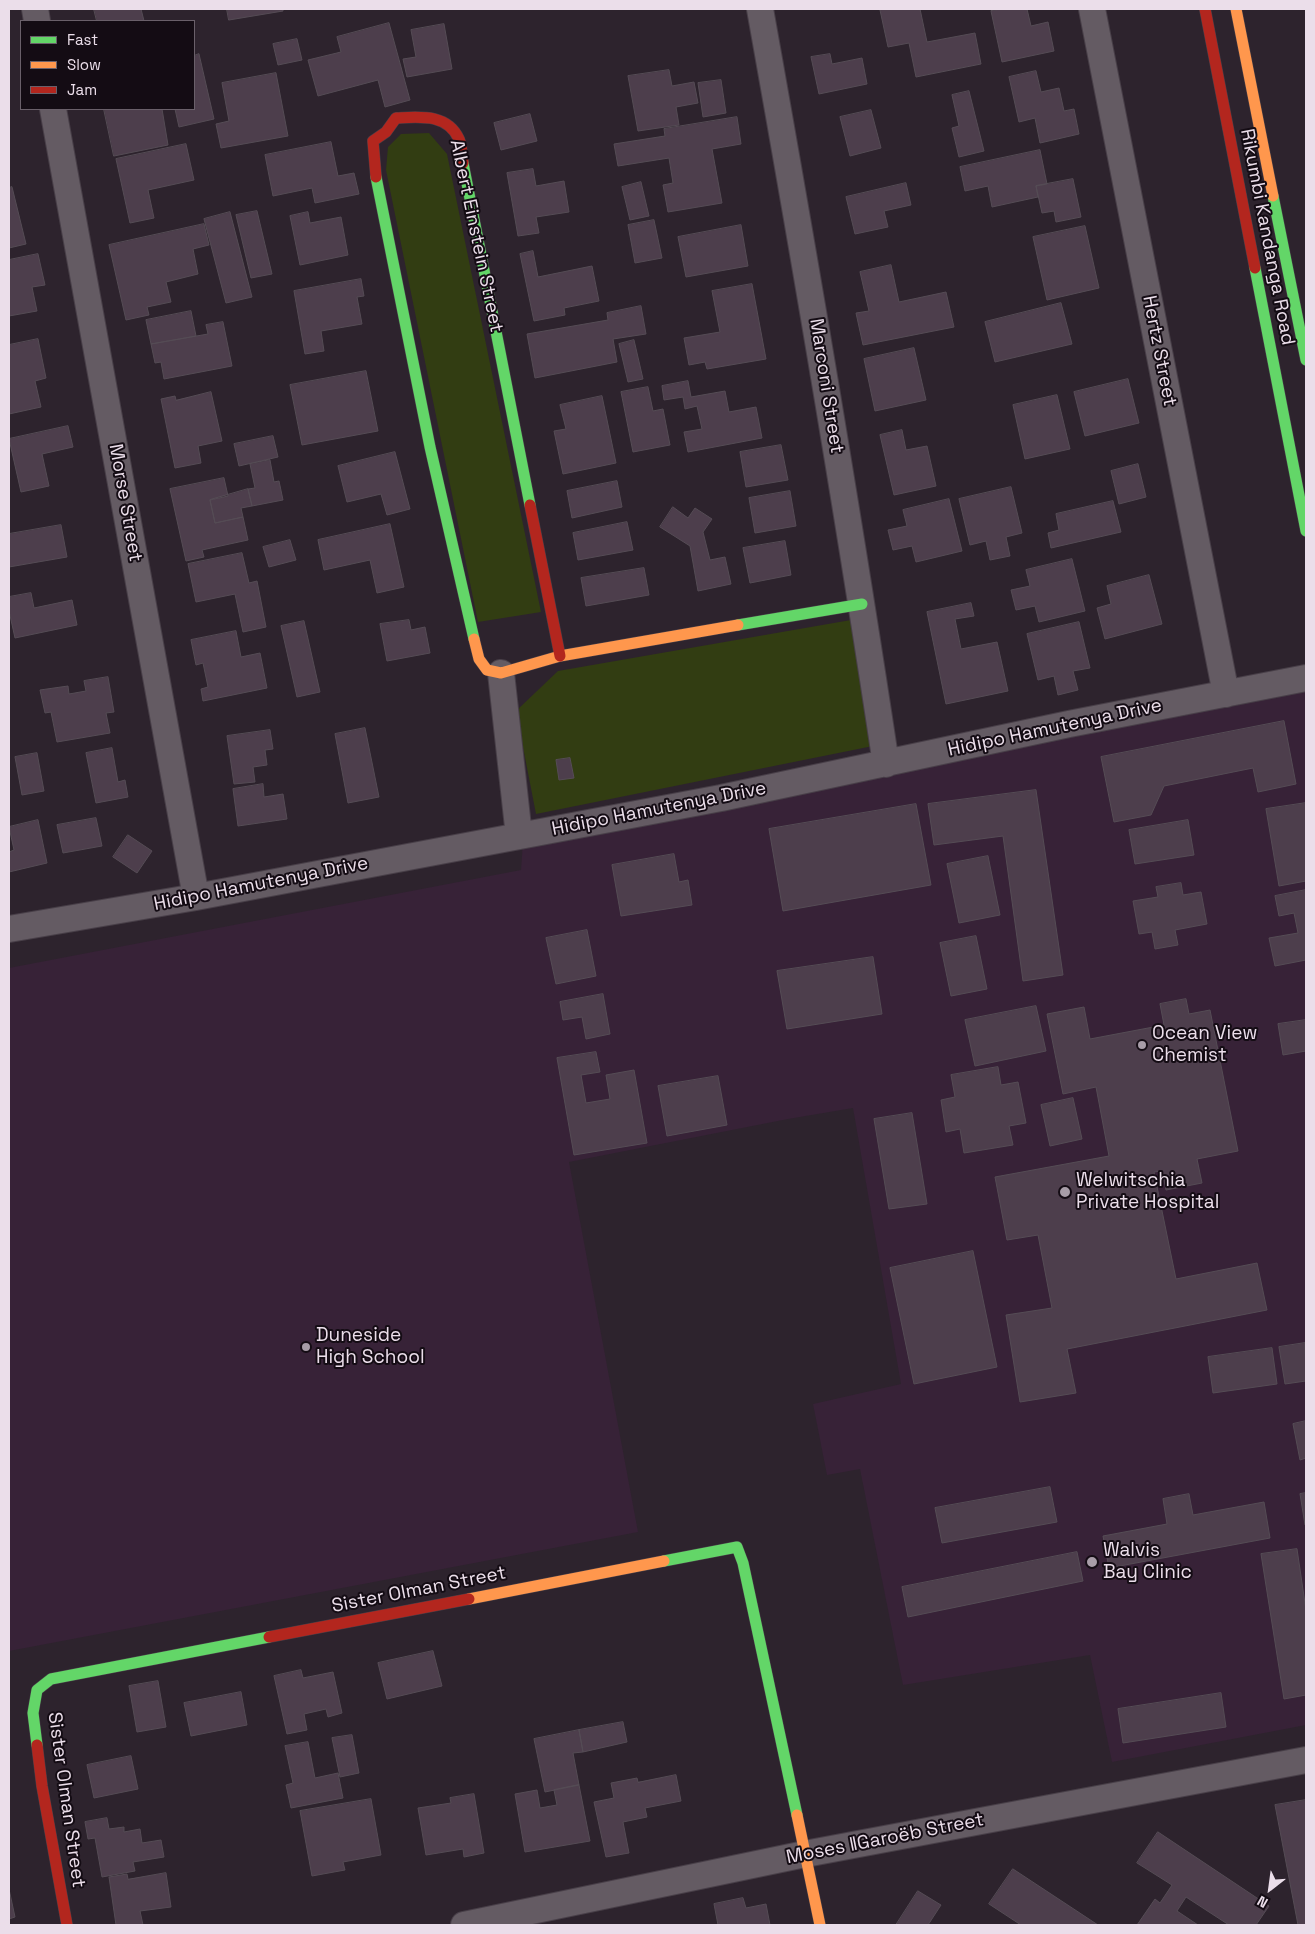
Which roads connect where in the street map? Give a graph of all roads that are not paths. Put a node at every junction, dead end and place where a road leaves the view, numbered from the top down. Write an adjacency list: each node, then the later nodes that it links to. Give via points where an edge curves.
1 (760, 9): 8 (street, Marconi Street)
2 (1092, 9): 12 (street, Hertz Street)
3 (1206, 9): 7 (street, Rikumbi Kandanga Road)
4 (1236, 9): 6 (street, Rikumbi Kandanga Road)
5 (53, 110): 15 (street, Morse Street)
6 (1306, 360)
7 (1306, 531)
8 (862, 604): 9 (street); 13 (street, Marconi Street)
9 (560, 656): 10 (street); 10 (street, Albert Einstein Street, via 459,140 452,127 441,120 396,118 386,132 373,141 375,170 430,447 479,659 487,670)
10 (501, 673): 14 (street)
11 (1306, 678): 12 (street, Hidipo Hamutenya Drive)
12 (1226, 694): 13 (street, Hidipo Hamutenya Drive)
13 (886, 764): 14 (street, Hidipo Hamutenya Drive)
14 (519, 836): 15 (street, Hidipo Hamutenya Drive)
15 (196, 897): 16 (street, Hidipo Hamutenya Drive)
16 (9, 929)
17 (1306, 1760): 18 (street, Moses ǁGaroëb Street)
18 (805, 1854): 19 (street, Sister Olman Street, via 737,1547 51,1679 36,1690 34,1713 42,1786); 20 (street, Moses ǁGaroëb Street); 21 (street)
19 (67, 1925)
20 (464, 1925)
21 (820, 1925)

